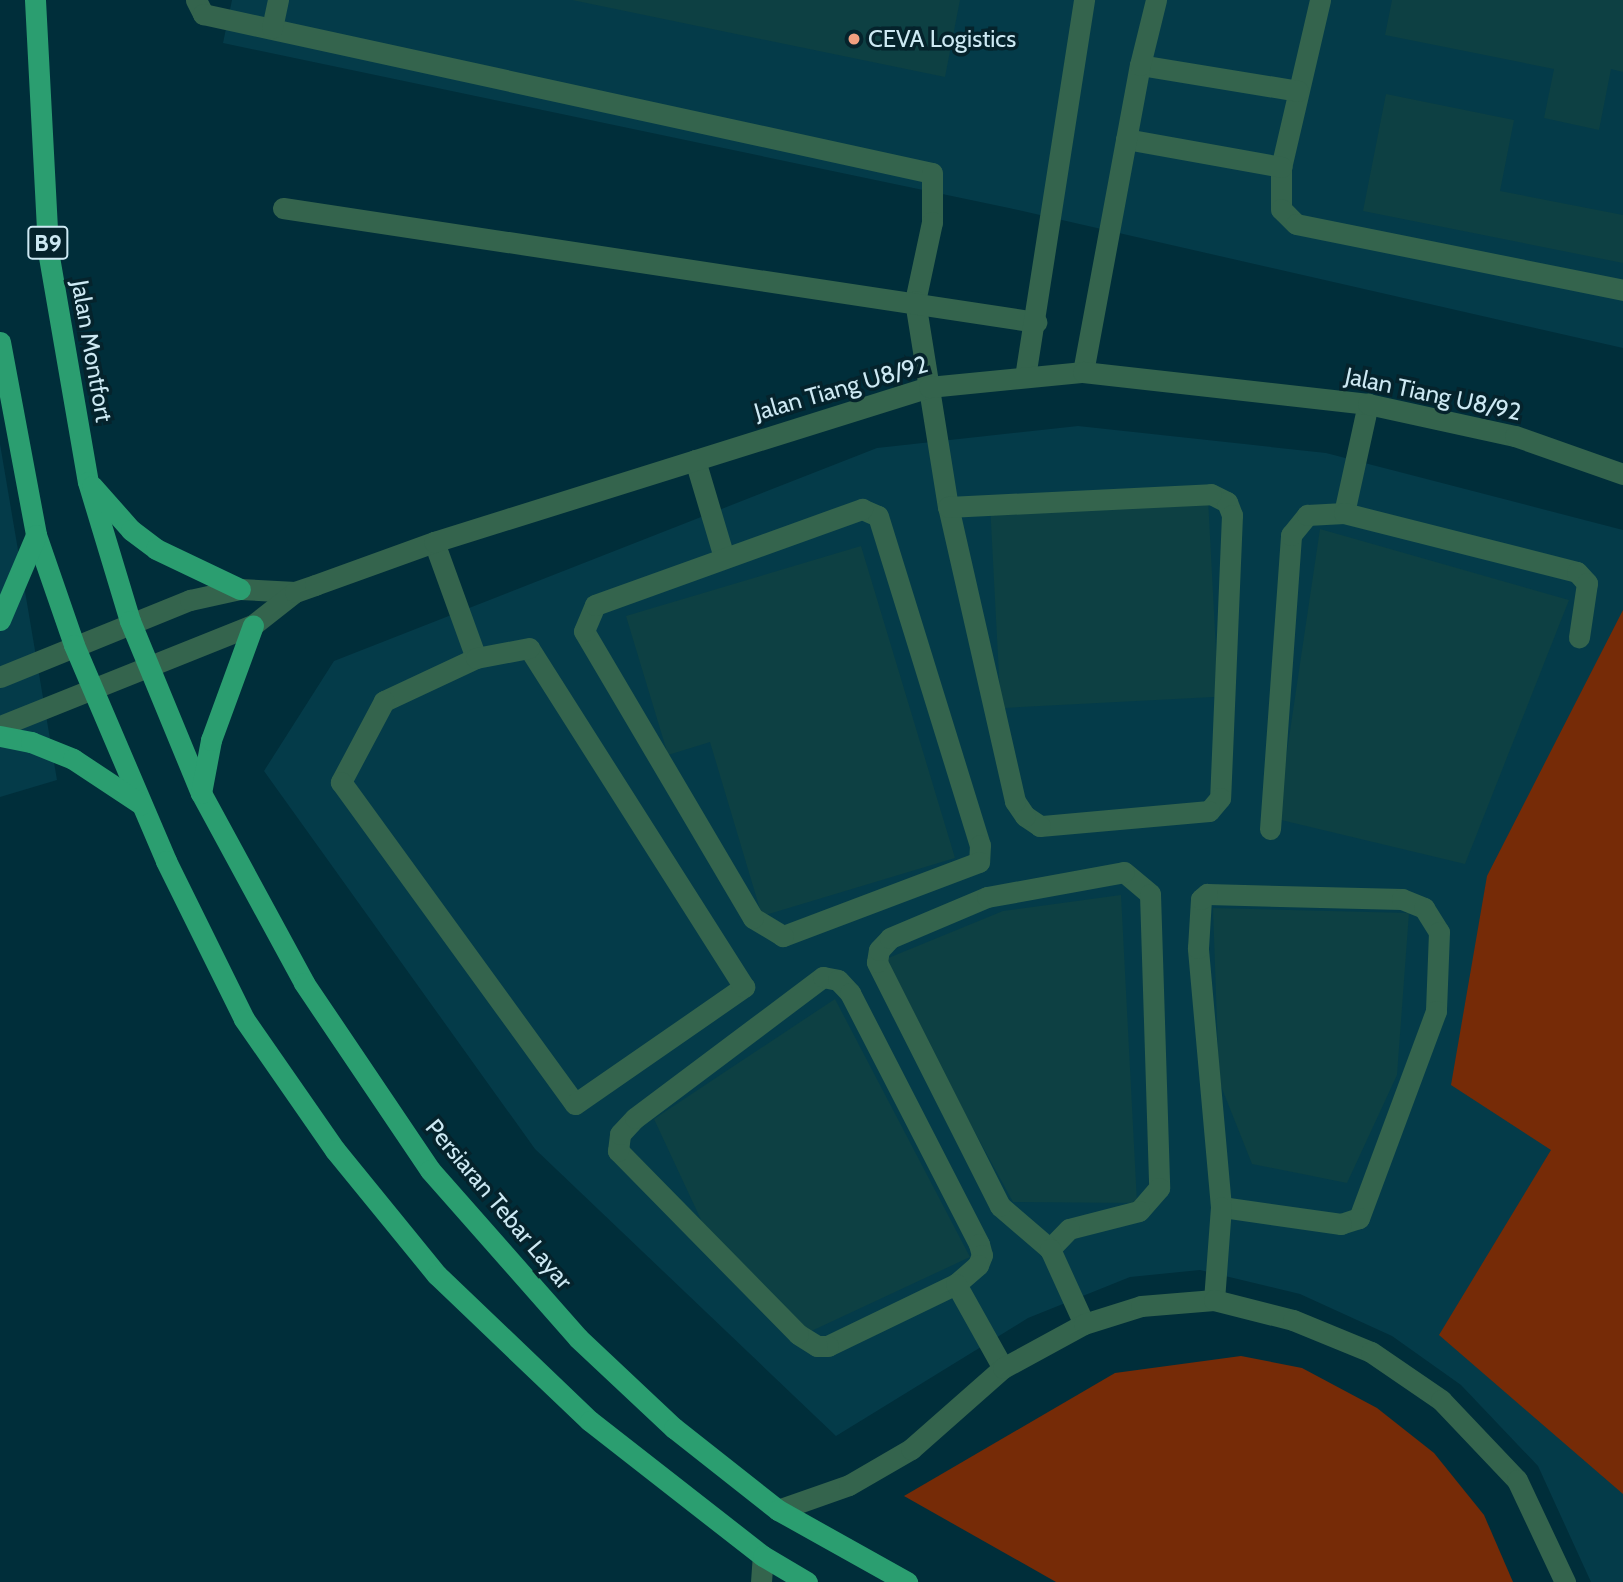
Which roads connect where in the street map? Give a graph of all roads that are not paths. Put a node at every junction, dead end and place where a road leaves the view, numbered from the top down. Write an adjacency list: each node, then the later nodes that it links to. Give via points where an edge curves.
1 (35, 0): 23 (main road, Jalan Montfort / B9, via 48,251)
2 (195, 0): 7 (street, via 203,15)
3 (278, 0): 7 (street)
4 (1084, 0): 15 (street)
5 (1156, 0): 8 (street)
6 (1320, 0): 9 (street)
7 (272, 28): 14 (street, via 932,173 932,222)
8 (1140, 65): 9 (street); 10 (street)
9 (1298, 91): 11 (street)
10 (1126, 139): 11 (street); 17 (street)
11 (1281, 167): 13 (street, via 1281,209 1296,224)
12 (283, 208): 14 (street)
13 (1623, 290)
14 (915, 301): 15 (street); 19 (street)
15 (1036, 322): 18 (street)
16 (0, 341): 26 (main road)
17 (1083, 372): 18 (street, Jalan Tiang U8/92); 20 (street, Jalan Tiang U8/92)
18 (1025, 377): 19 (street, Jalan Tiang U8/92)
19 (929, 387): 21 (street, Jalan Tiang U8/92); 24 (street)
20 (1368, 404): 22 (street, Jalan Tiang U8/92, via 1515,436); 25 (street)
21 (695, 460): 27 (street, Jalan Tiang U8/92); 28 (street)
22 (1623, 474)
23 (88, 482): 29 (main road, via 131,530 156,550); 32 (main road, Jalan Montfort / B9)
24 (948, 507): 24 (street, via 1014,801 1025,817 1040,826 1209,811 1220,798 1232,515 1227,502 1211,494)
25 (1344, 513): 34 (street, via 1577,572 1587,583); 44 (street, via 1307,515 1291,535)
26 (36, 535): 31 (main road); 35 (main road)
27 (434, 542): 30 (street, Jalan Tiang U8/92); 36 (street)
28 (724, 557): 28 (street, via 595,605 584,631 753,918 783,936 979,862 980,845 878,516 862,509)
29 (240, 589): 30 (street, Jalan Tiang U8/92); 32 (street, Jalan Tiang U8/92)
30 (295, 592): 33 (street, Jalan Tiang U8/92)
31 (0, 620)
32 (130, 621): 35 (street, Jalan Tiang U8/92); 37 (main road, Jalan Montfort)
33 (253, 625): 37 (street, Jalan Tiang U8/92); 42 (main road, via 222,704)
34 (1578, 637)
35 (74, 645): 38 (street, Jalan Tiang U8/92); 39 (main road)
36 (476, 658): 36 (street, via 384,701 341,782 575,1104 744,987 528,648)
37 (147, 666): 39 (street, Jalan Tiang U8/92); 42 (main road, Persiaran Tebar Layar)
38 (0, 677)
39 (91, 689): 40 (street, Jalan Tiang U8/92); 43 (main road)
40 (0, 726)
41 (0, 736): 43 (main road, via 31,741 73,759)
42 (201, 793): 51 (main road, Persiaran Tebar Layar, via 304,983 430,1170 578,1338 674,1428)
43 (141, 804): 52 (main road, via 244,1019 335,1150 437,1275 590,1421)
44 (1269, 829)
45 (1221, 1207): 45 (street, via 1198,948 1201,899 1207,894 1388,899 1424,908 1439,932 1436,1011 1359,1218 1341,1224); 48 (street)
46 (1050, 1249): 46 (street, via 1000,1206 877,962 879,950 890,938 987,897 1124,872 1150,894 1159,1188 1139,1211 1069,1229); 49 (street)
47 (956, 1284): 47 (street, via 978,1265 982,1255 979,1244 850,993 838,980 823,977 620,1134 618,1151 798,1334 817,1346 828,1346); 50 (street)
48 (1214, 1300): 49 (street, via 1141,1306); 56 (street, via 1293,1320 1371,1352 1441,1400 1517,1480)
49 (1084, 1324): 50 (street)
50 (1003, 1368): 51 (street, via 911,1449 849,1485)
51 (778, 1510): 55 (main road, Persiaran Tebar Layar)
52 (763, 1556): 53 (street); 54 (main road)
53 (761, 1582)
54 (807, 1582)
55 (907, 1582)
56 (1565, 1582)

